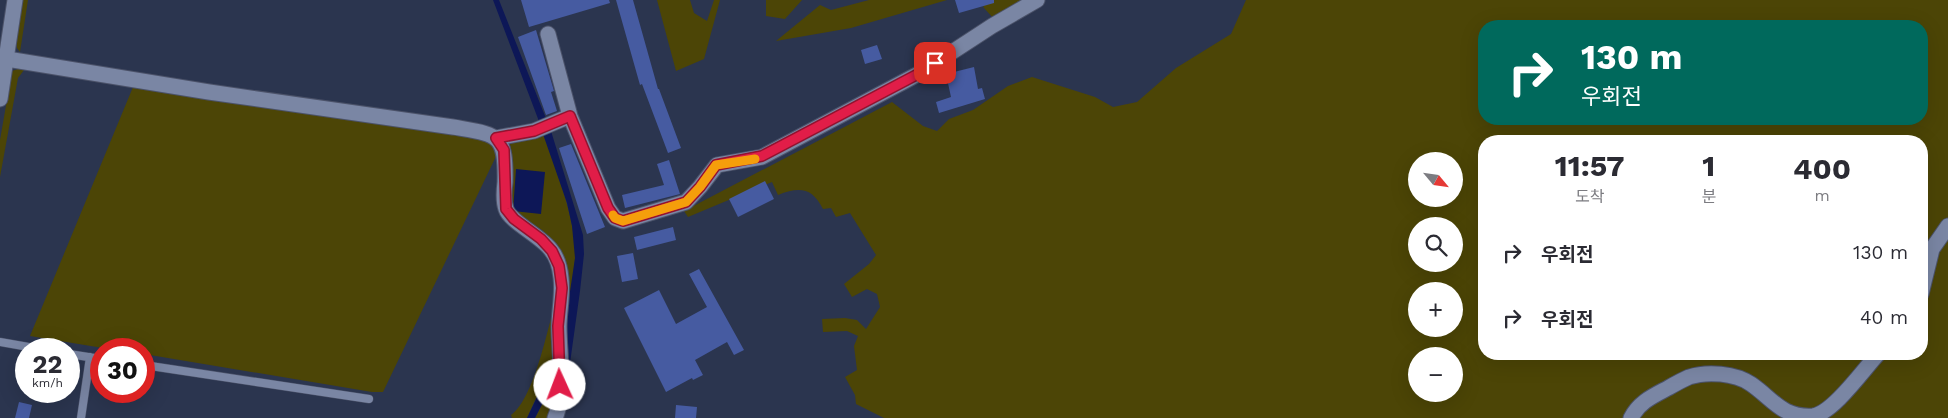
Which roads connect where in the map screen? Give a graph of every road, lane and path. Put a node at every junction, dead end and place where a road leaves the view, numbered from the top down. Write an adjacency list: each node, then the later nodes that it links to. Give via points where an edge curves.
1 (15, 0): 4 (street)
2 (1037, 0): 6 (street, via 920,73 762,156 716,165 686,202 623,221 615,218 608,208)
3 (548, 34): 6 (street)
4 (7, 59): 5 (street); 7 (street, via 453,127 487,133)
5 (0, 99)
6 (564, 119): 7 (street, via 534,131)
7 (496, 138): 18 (street, via 504,150 506,209 541,239 559,266 562,288 558,326 560,408)
8 (1948, 226): 9 (street, via 1932,249)
9 (1928, 265)
10 (0, 342): 11 (lane)
11 (15, 345)
12 (80, 356): 13 (lane)
13 (90, 357): 17 (lane)
14 (1873, 360): 19 (street, via 1837,402 1814,416 1780,410 1759,390 1739,378 1705,374 1689,377 1654,395 1637,406)
15 (155, 368): 16 (lane)
16 (369, 399)
17 (81, 418)
18 (555, 418)
19 (1631, 418)

